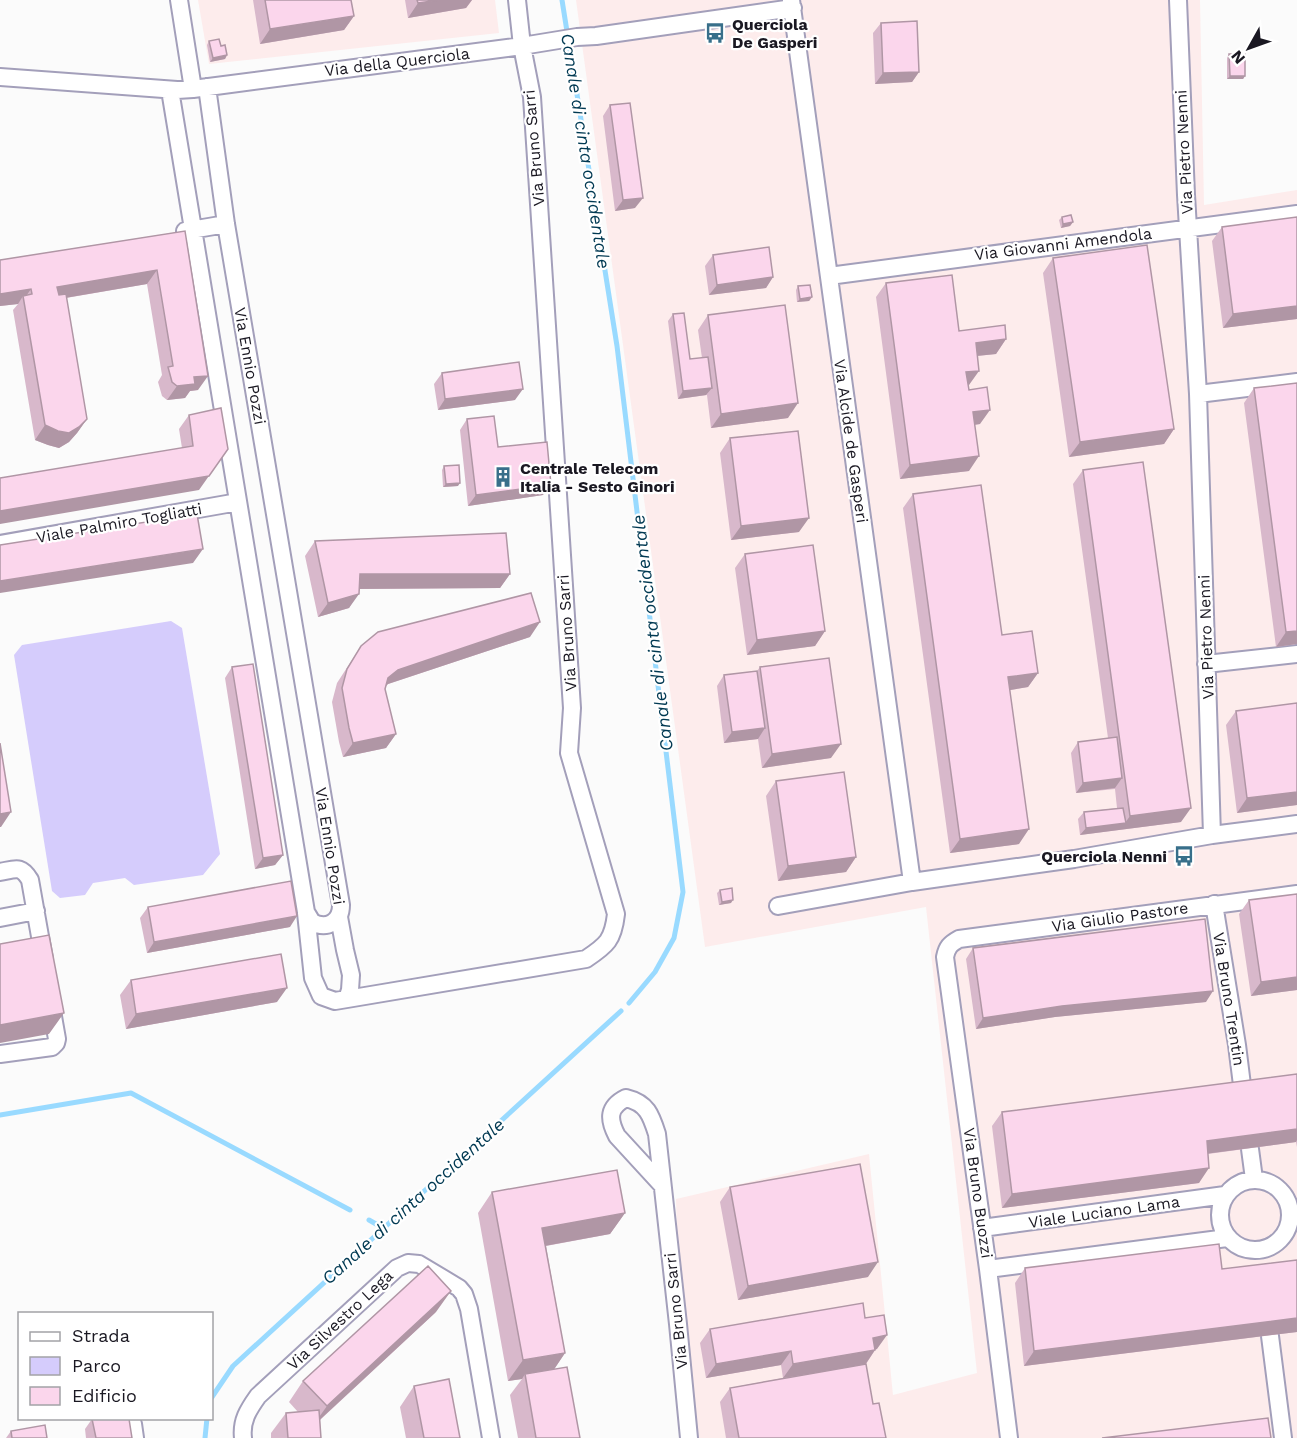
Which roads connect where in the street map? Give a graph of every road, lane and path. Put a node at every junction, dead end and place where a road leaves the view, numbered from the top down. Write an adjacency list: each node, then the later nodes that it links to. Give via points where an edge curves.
1 (179, 0): 7 (street, Via Ennio Pozzi)
2 (516, 0): 5 (street, Via Bruno Sarri)
3 (1178, 0): 11 (street, Via Pietro Nenni)
4 (792, 4): 5 (street, Via della Querciola); 14 (street, Via Alcide de Gasperi)
5 (522, 46): 7 (street, Via della Querciola); 33 (street, Via Bruno Sarri, via 532,97 572,708 569,753 616,914 614,929 606,945 586,959)
6 (0, 77): 8 (street, Via della Querciola)
7 (200, 88): 8 (street, Via della Querciola); 10 (street, Via Ennio Pozzi)
8 (170, 90): 12 (street, Via Ennio Pozzi)
9 (1297, 214): 11 (street, Via Giovanni Amendola)
10 (226, 224): 12 (street); 30 (street, Via Ennio Pozzi, via 341,905)
11 (1188, 228): 14 (street, Via Giovanni Amendola); 16 (street, Via Pietro Nenni)
12 (194, 230): 13 (street); 17 (street, Via Ennio Pozzi)
13 (170, 234)
14 (829, 276): 24 (street, Via Alcide de Gasperi)
15 (1297, 382): 16 (street)
16 (1198, 394): 20 (street, Via Pietro Nenni)
17 (238, 502): 18 (street, Viale Palmiro Togliatti); 29 (street, Via Ennio Pozzi)
18 (0, 544)
19 (1297, 654): 20 (street)
20 (1206, 664): 22 (street, Via Pietro Nenni)
21 (1297, 824): 22 (street)
22 (1212, 835): 24 (street)
23 (0, 872): 28 (street, via 23,870 30,880)
24 (912, 882): 27 (street)
25 (1297, 894): 26 (street, Via Giulio Pastore)
26 (1214, 904): 32 (street, Via Giulio Pastore, via 959,939); 35 (street, Via Bruno Trentin)
27 (778, 906)
28 (36, 911): 31 (street); 34 (street, via 37,951 48,984 56,1043 52,1047)
29 (306, 912): 30 (street, Via Ennio Pozzi, via 312,922 324,926); 33 (street, via 313,978 321,996 335,1001)
30 (339, 917): 33 (street, via 351,975)
31 (0, 918)
32 (947, 948): 41 (street, Via Bruno Buozzi, via 945,957)
33 (347, 999)
34 (0, 1054)
35 (1243, 1093)
36 (1250, 1149): 37 (street)
37 (1254, 1179): 39 (street); 40 (street, Viale Luciano Lama, via 1236,1184)
38 (662, 1185): 38 (street, Via Bruno Sarri, via 612,1127 613,1109 626,1098 642,1104 649,1114 657,1134); 48 (street, Via Bruno Sarri)
39 (1289, 1190): 42 (street, via 1286,1198)
40 (1225, 1195): 41 (street, Viale Luciano Lama); 43 (street, via 1219,1218)
41 (982, 1228): 44 (street, Via Bruno Buozzi)
42 (1292, 1230): 43 (street, via 1259,1258)
43 (1227, 1238): 44 (street)
44 (988, 1269): 49 (street, Via Bruno Buozzi)
45 (1270, 1336): 50 (street)
46 (243, 1438): 47 (street, Via Silvestro Lega, via 247,1410 258,1396 397,1268 408,1263 419,1264 464,1294)
47 (491, 1438)
48 (689, 1438)
49 (1009, 1438)
50 (1283, 1438)

